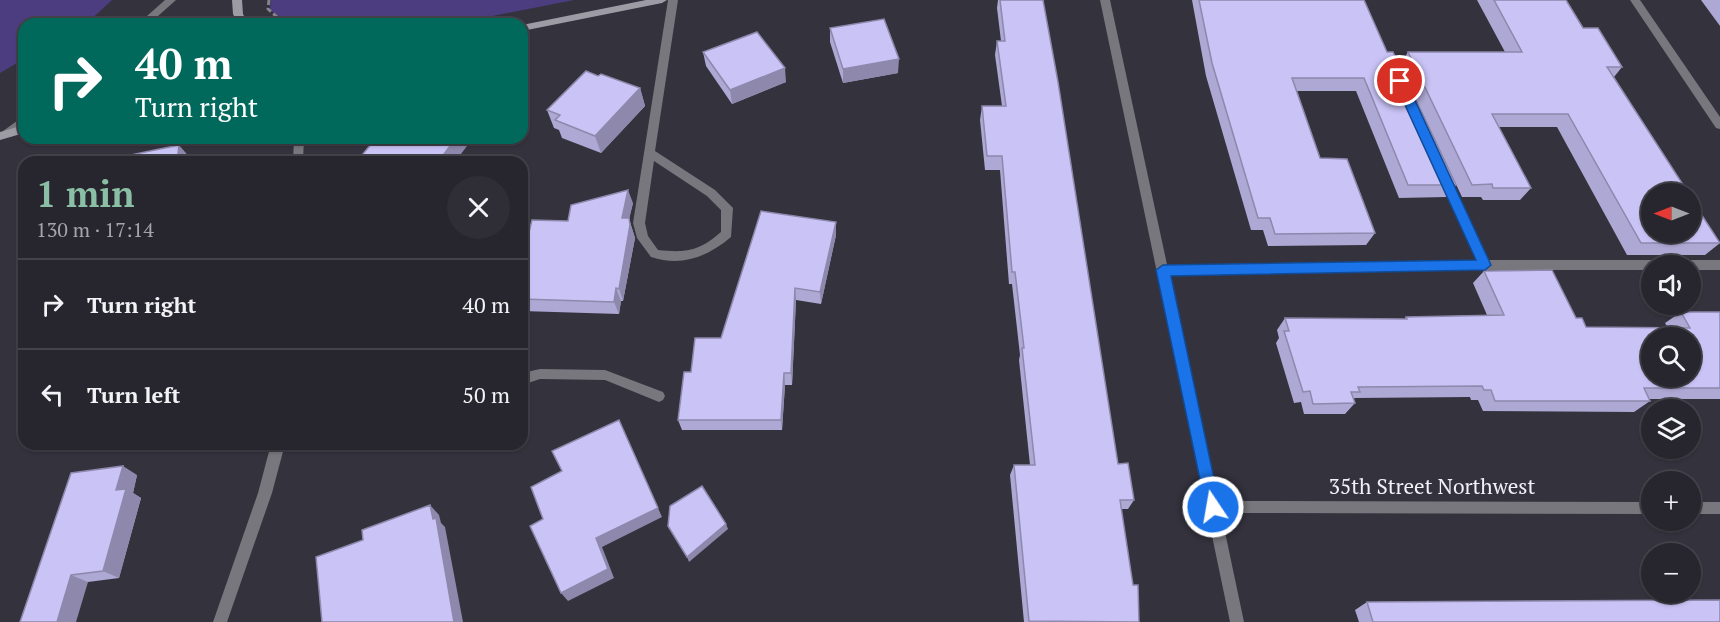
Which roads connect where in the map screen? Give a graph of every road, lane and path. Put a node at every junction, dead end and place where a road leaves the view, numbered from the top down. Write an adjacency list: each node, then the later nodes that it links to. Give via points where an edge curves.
1 (171, 0): 8 (street)
2 (237, 0): 9 (main road)
3 (269, 0): 10 (path, via 268,9)
4 (662, 0): 11 (main road)
5 (673, 0): 16 (street)
6 (1105, 0): 20 (street)
7 (1635, 0): 13 (street)
8 (149, 18)
9 (240, 18)
10 (278, 18)
11 (528, 27)
12 (18, 124): 15 (street)
13 (1720, 124)
14 (18, 131): 15 (main road)
15 (3, 135)
16 (649, 152): 16 (street, via 639,224 643,238 656,254 683,257 706,252 727,234 727,208 711,192)
17 (1440, 169): 18 (street)
18 (1485, 265): 19 (street); 20 (street)
19 (1720, 265)
20 (1163, 270): 24 (street)
21 (528, 377): 22 (street, via 605,375)
22 (659, 396)
23 (276, 450): 28 (street)
24 (1213, 507): 25 (street, 35th Street Northwest); 29 (street)
25 (1641, 508)
26 (1701, 508): 27 (street)
27 (1720, 508)
28 (220, 622)
29 (1237, 622)

